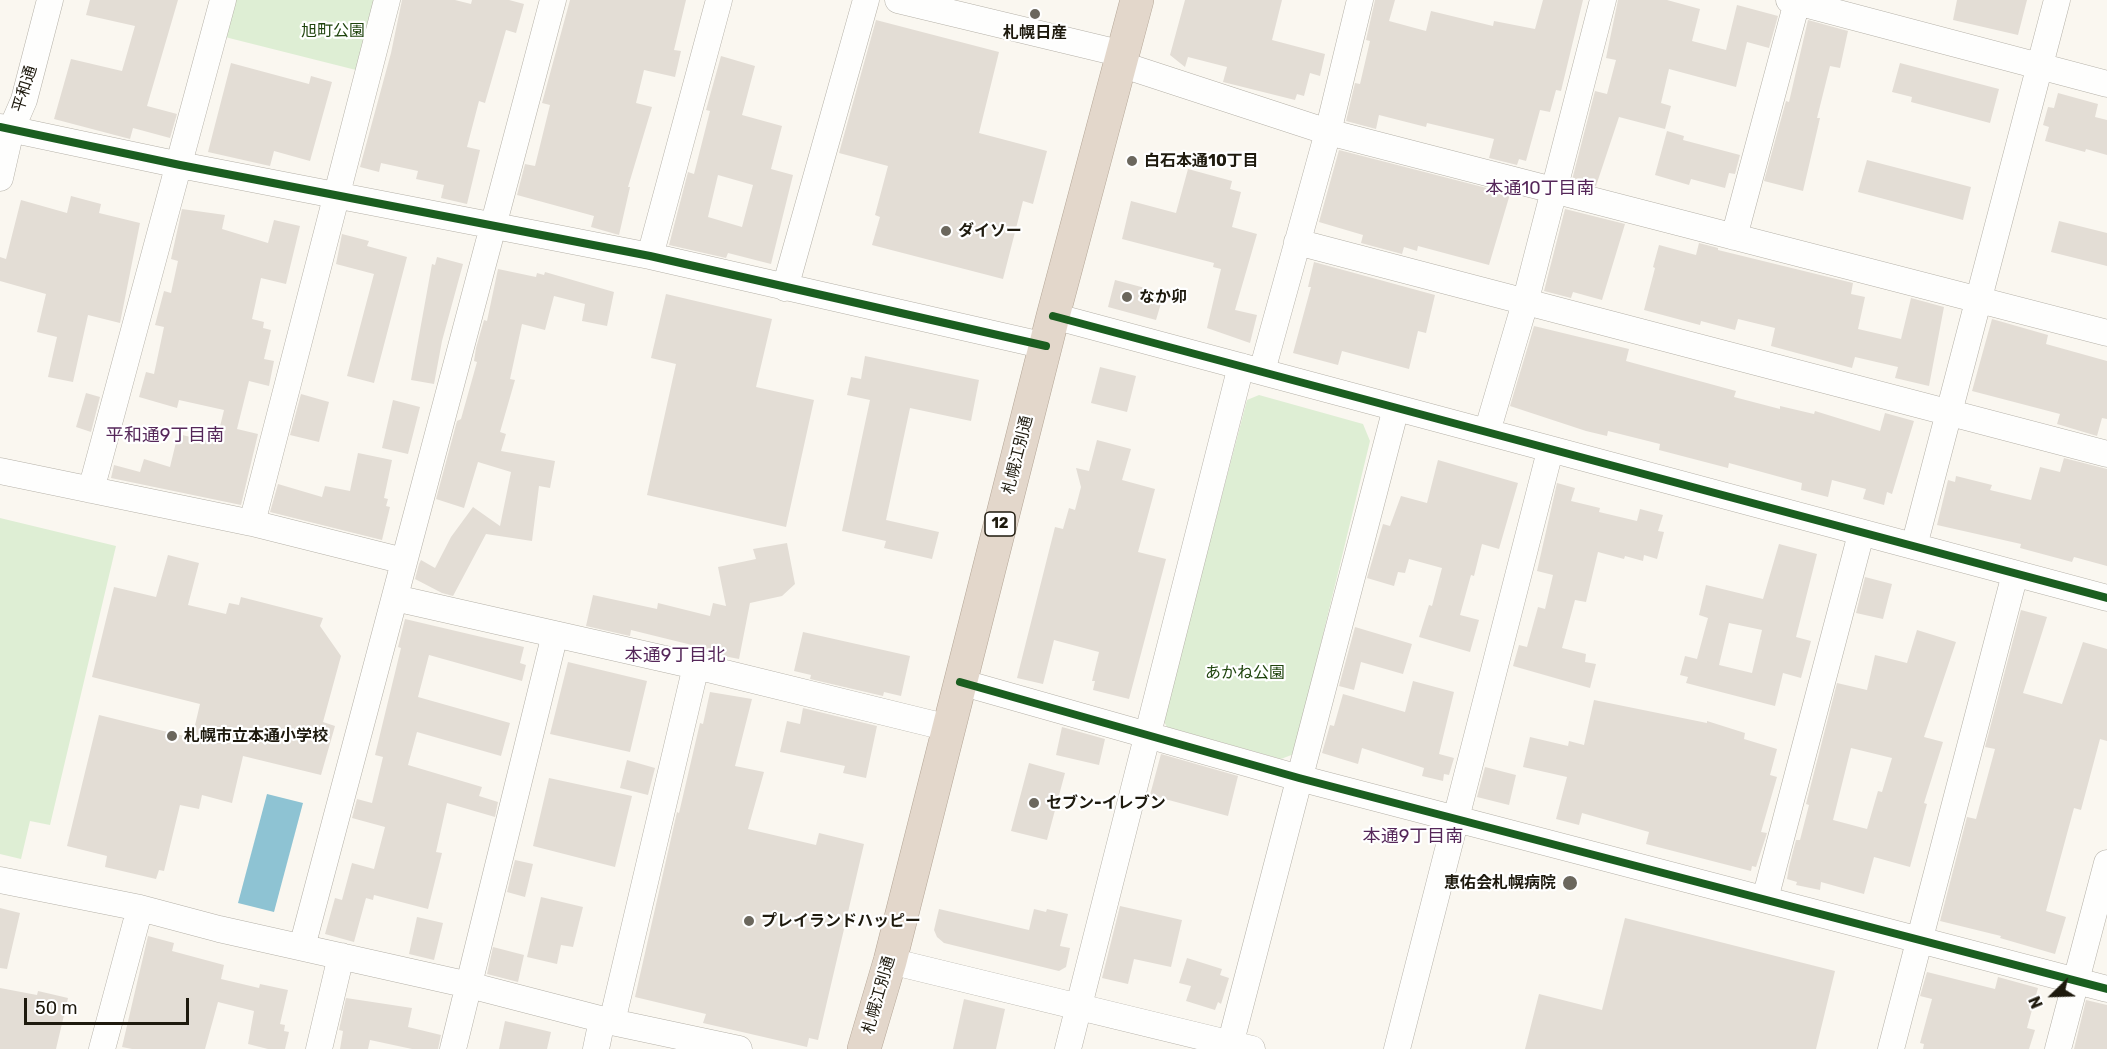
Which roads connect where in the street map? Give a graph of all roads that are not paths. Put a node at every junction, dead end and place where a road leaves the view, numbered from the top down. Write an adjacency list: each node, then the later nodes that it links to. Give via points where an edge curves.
1 (50, 0): 16 (street, 平和通, via 24,100)
2 (224, 0): 18 (street)
3 (387, 0): 21 (street)
4 (553, 0): 22 (street)
5 (719, 0): 25 (street)
6 (866, 0): 26 (street)
7 (898, 0): 13 (street)
8 (1137, 0): 13 (highway, 札幌江別通 / 12)
9 (1360, 0): 17 (street)
10 (1603, 0): 20 (street)
11 (2057, 0): 14 (street)
12 (1793, 1): 14 (street); 23 (street)
13 (1122, 59): 17 (street); 29 (highway, 札幌江別通 / 12)
14 (2040, 66): 15 (street); 27 (street)
15 (2107, 84)
16 (6, 128): 18 (street); 19 (street, 平和通)
17 (1328, 132): 20 (street); 24 (street)
18 (180, 165): 21 (street); 38 (street)
19 (0, 178)
20 (1555, 191): 23 (street); 28 (street)
21 (337, 195): 22 (street); 39 (street)
22 (495, 225): 25 (street); 42 (street)
23 (1734, 237): 27 (street)
24 (1297, 242): 28 (street); 31 (street)
25 (650, 256): 26 (street)
26 (785, 288): 29 (street)
27 (1977, 300): 30 (street); 33 (street)
28 (1525, 303): 33 (street); 34 (street)
29 (1049, 331): 31 (street); 48 (highway, 札幌江別通 / 12)
30 (2107, 333)
31 (1251, 368): 32 (street); 50 (street)
32 (1395, 408): 34 (street); 51 (street)
33 (1946, 414): 36 (street); 41 (street)
34 (1487, 432): 35 (street)
35 (1550, 451): 40 (street); 52 (street)
36 (2107, 454)
37 (0, 471): 38 (street)
38 (91, 490): 39 (street)
39 (252, 524): 42 (street)
40 (1862, 534): 41 (street); 55 (street)
41 (1914, 546): 43 (street)
42 (404, 561): 44 (street)
43 (2015, 574): 45 (street); 57 (street)
44 (395, 598): 46 (street); 58 (street)
45 (2107, 598)
46 (555, 634): 47 (street); 62 (street)
47 (696, 666): 49 (street); 65 (street)
48 (960, 682): 49 (highway, 札幌江別通 / 12); 50 (street)
49 (949, 728): 60 (highway, 札幌江別通 / 12)
50 (1148, 733): 51 (street); 64 (street)
51 (1299, 778): 52 (street); 66 (street)
52 (1456, 819): 55 (street); 74 (street)
53 (2107, 863): 61 (street)
54 (0, 882): 56 (street)
55 (1765, 899): 57 (street)
56 (141, 908): 58 (street); 67 (street)
57 (1920, 940): 61 (street); 75 (street)
58 (302, 946): 59 (street)
59 (340, 956): 62 (street); 68 (street)
60 (890, 961): 64 (street); 72 (highway, 札幌江別通 / 12)
61 (2075, 980): 63 (street); 76 (street)
62 (469, 985): 65 (street); 69 (street)
63 (2107, 989)
64 (1079, 1007): 66 (street); 73 (street)
65 (607, 1021): 70 (street); 71 (street)
66 (1237, 1047)
67 (102, 1049)
68 (320, 1049)
69 (453, 1049)
70 (596, 1049)
71 (739, 1049)
72 (864, 1049)
73 (1068, 1049)
74 (1397, 1049)
75 (1891, 1049)
76 (2058, 1049)

